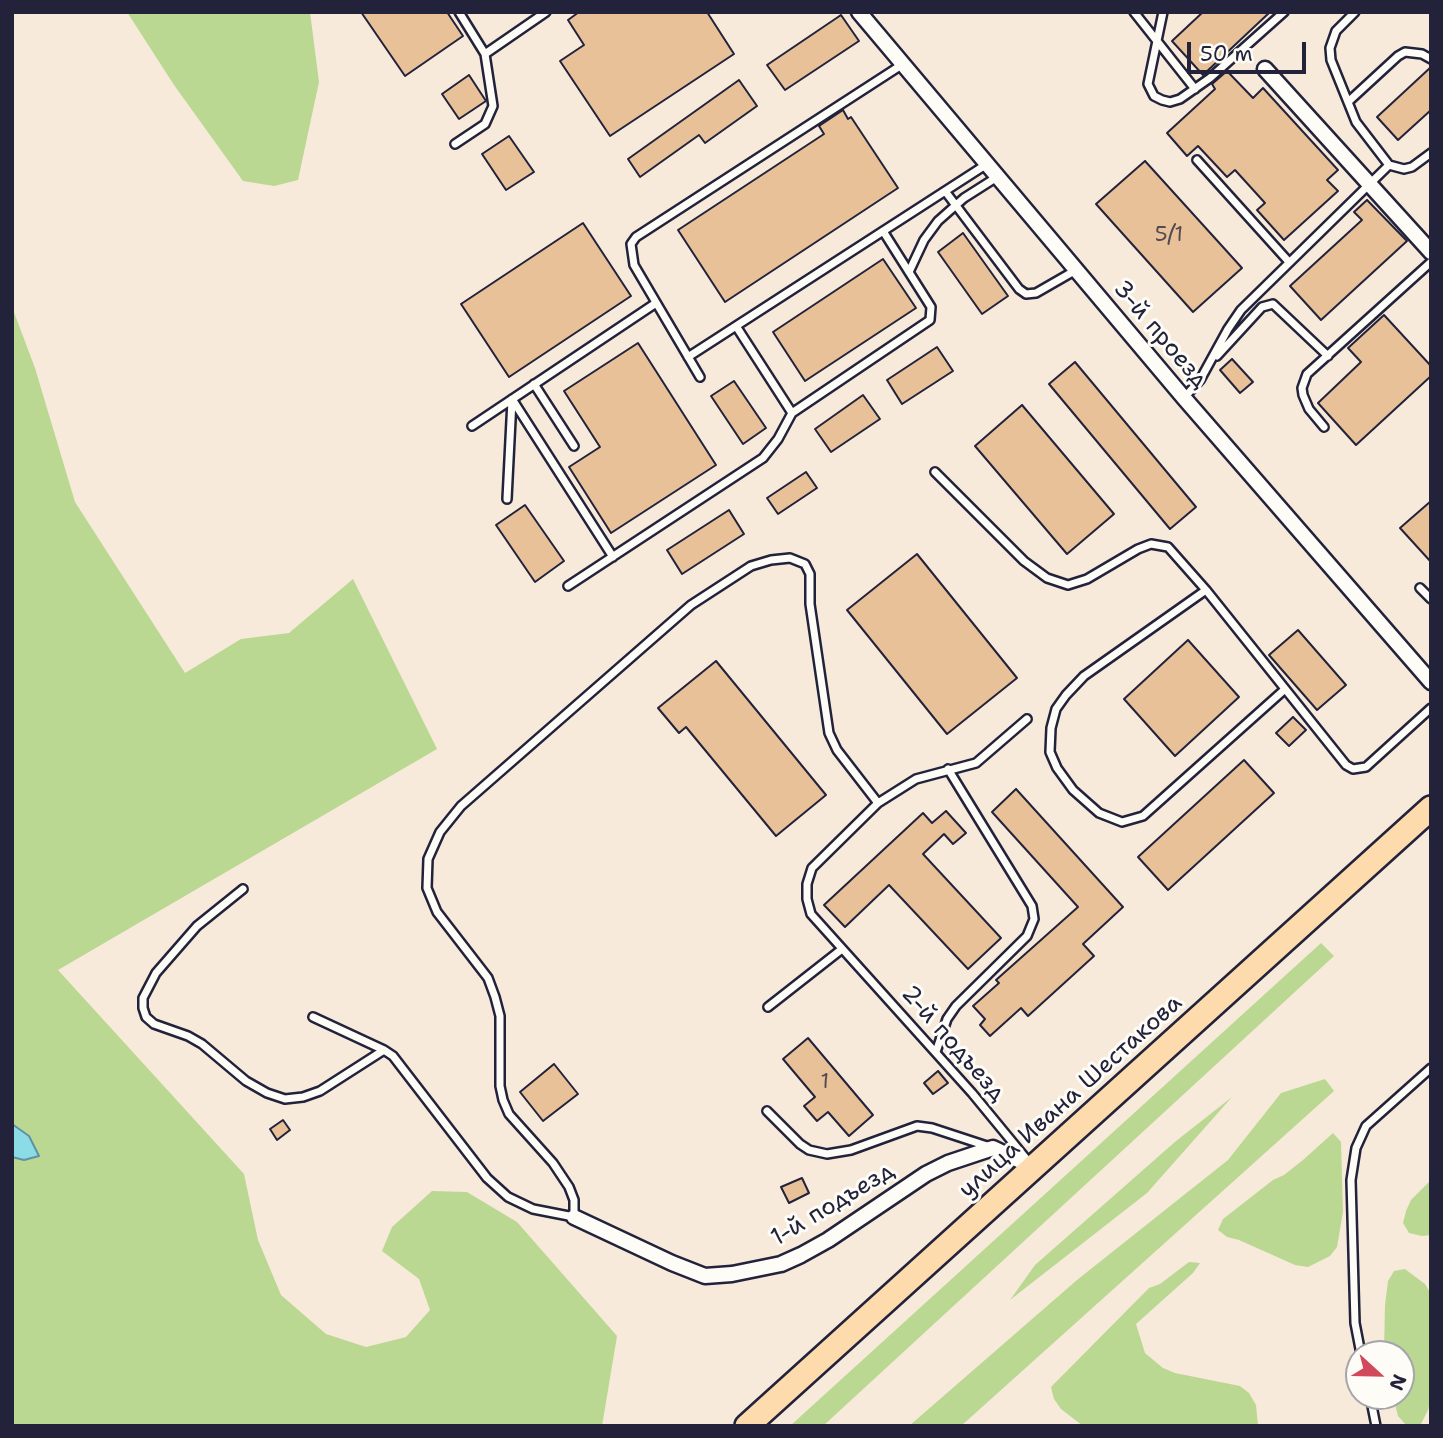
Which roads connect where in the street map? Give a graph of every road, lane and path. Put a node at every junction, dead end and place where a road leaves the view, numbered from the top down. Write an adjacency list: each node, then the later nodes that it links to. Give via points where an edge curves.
1 (459, 12): 9 (lane)
2 (546, 12): 9 (lane)
3 (1134, 12): 8 (lane)
4 (1163, 12): 8 (lane)
5 (1284, 12): 13 (lane)
6 (1355, 12): 14 (lane, via 1336,31 1330,48)
7 (862, 13): 11 (street, 3-й проезд)
8 (1156, 40): 13 (lane); 13 (lane, via 1149,90 1170,102)
9 (485, 54): 15 (lane, via 491,116)
10 (1431, 59): 14 (lane, via 1405,52)
11 (903, 64): 18 (street, 3-й проезд); 30 (lane, via 636,237 631,244 634,265)
12 (1265, 69): 21 (street)
13 (1195, 89)
14 (1348, 102): 19 (lane, via 1356,121)
15 (456, 144)
16 (1431, 153): 19 (lane, via 1412,167)
17 (1196, 160): 26 (lane)
18 (987, 164): 20 (street, 3-й проезд); 22 (lane)
19 (1389, 165): 21 (lane)
20 (998, 177): 23 (lane); 28 (street, 3-й проезд)
21 (1368, 185): 25 (street); 26 (lane)
22 (945, 191): 23 (lane); 24 (lane)
23 (955, 205): 28 (lane, via 1026,294); 29 (lane, via 927,235)
24 (883, 231): 29 (lane); 31 (lane)
25 (1431, 252)
26 (1289, 262): 34 (lane, via 1241,310)
27 (1431, 262): 32 (lane)
28 (1076, 270): 37 (street, 3-й проезд)
29 (909, 272): 39 (lane, via 933,311 930,320)
30 (656, 303): 33 (lane); 36 (lane)
31 (736, 326): 33 (lane); 39 (lane)
32 (1328, 356): 34 (lane, via 1280,308 1267,304); 41 (lane, via 1307,374 1302,388 1309,408)
33 (688, 357): 35 (lane)
34 (1211, 363): 37 (lane)
35 (700, 377)
36 (534, 384): 38 (lane); 42 (lane)
37 (1184, 398): 50 (street, 3-й проезд)
38 (512, 399): 40 (lane); 44 (lane); 45 (lane)
39 (792, 414): 45 (lane, via 763,458)
40 (471, 426)
41 (1324, 427)
42 (574, 446)
43 (935, 472): 48 (lane, via 1046,578 1068,585 1078,582 1151,544 1168,547)
44 (507, 499)
45 (613, 556): 46 (lane)
46 (568, 586)
47 (1420, 587): 49 (lane)
48 (1206, 590): 51 (lane); 51 (lane, via 1084,677 1056,709 1051,752 1073,790 1099,813 1122,822 1143,816)
49 (1431, 599)
50 (1431, 682)
51 (1284, 690): 52 (lane, via 1353,769 1366,767)
52 (1431, 708)
53 (1027, 719): 54 (lane, 2-й подъезд, via 976,763)
54 (948, 769): 55 (lane, 2-й подъезд, via 916,779); 62 (lane, via 1032,906 1034,919 1027,936 956,1006)
55 (878, 803): 58 (lane, 2-й подъезд, via 812,868 807,884 811,914); 67 (lane, via 829,733 810,575 805,564 790,558 751,566 691,605 461,806 440,832 428,859 427,888 437,912 488,978 499,1016 503,1100 509,1114 569,1187)
56 (1431, 808): 66 (main road, улица Ивана Шестакова)
57 (243, 889): 61 (lane, via 197,926 163,963 144,998 146,1017 202,1044 246,1081 285,1099 320,1091)
58 (842, 949): 59 (lane); 62 (lane, 2-й подъезд)
59 (768, 1007)
60 (313, 1017): 61 (lane)
61 (384, 1050): 67 (lane, via 394,1056 495,1187 517,1203)
62 (936, 1052): 66 (lane, 2-й подъезд)
63 (1431, 1068): 68 (lane, via 1366,1126 1356,1148 1351,1180)
64 (767, 1111): 65 (lane, via 800,1144 827,1154 917,1126)
65 (993, 1148): 66 (street); 67 (street, 1-й подъезд, via 926,1174 819,1245 781,1264 753,1271 705,1276)
66 (1032, 1167): 69 (main road, улица Ивана Шестакова)
67 (574, 1217)
68 (1358, 1340)
69 (747, 1426)

